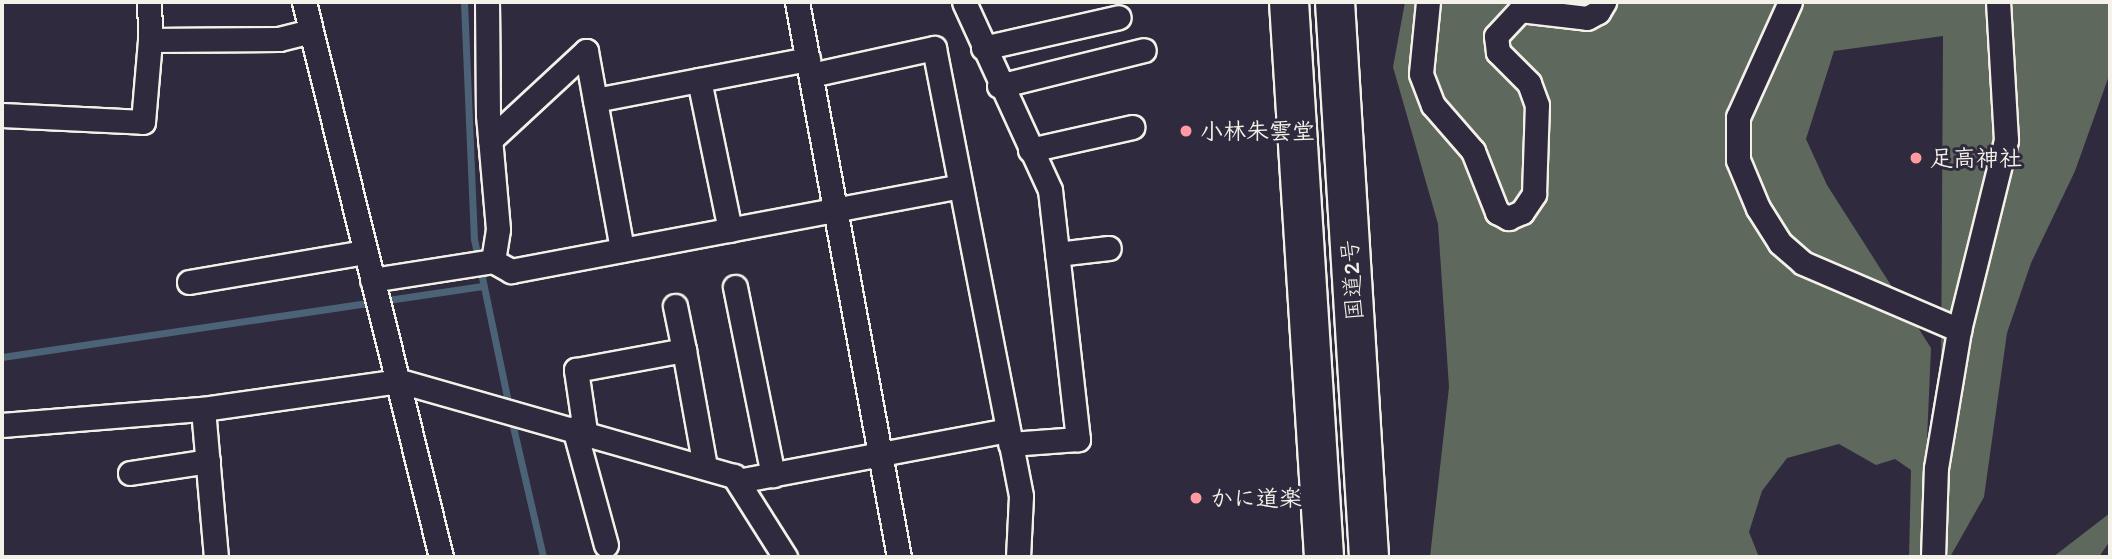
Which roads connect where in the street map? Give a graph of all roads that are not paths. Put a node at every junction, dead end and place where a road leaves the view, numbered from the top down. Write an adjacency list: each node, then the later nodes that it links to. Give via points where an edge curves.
1 (149, 2): 14 (street)
2 (304, 2): 13 (street)
3 (487, 2): 23 (street)
4 (797, 2): 17 (street)
5 (964, 2): 15 (street)
6 (1289, 2): 57 (highway, 国道2号)
7 (1335, 2): 58 (highway, 国道2号)
8 (1428, 2): 9 (street, via 1421,74 1433,105 1473,151 1497,212 1508,218 1522,212 1534,194 1537,105 1529,83 1498,52 1496,36 1520,10 1587,18)
9 (1604, 2)
10 (1790, 2): 37 (street, via 1738,117 1738,160 1758,208 1780,243 1803,263)
11 (1998, 2): 37 (street, via 2006,139)
12 (1119, 17): 15 (street)
13 (310, 31): 14 (street, via 279,39); 30 (street)
14 (150, 40): 21 (street, via 143,122)
15 (983, 48): 19 (street)
16 (1144, 50): 19 (street)
17 (809, 67): 18 (street); 25 (street, via 934,48 959,164); 26 (street)
18 (699, 80): 20 (street); 27 (street)
19 (999, 86): 24 (street)
20 (595, 100): 23 (street, via 586,51); 29 (street)
21 (2, 115)
22 (1132, 127): 24 (street)
23 (490, 140): 32 (street, via 498,229)
24 (1030, 150): 31 (street, via 1049,190)
25 (959, 186): 26 (street); 43 (street)
26 (836, 209): 27 (street); 44 (street)
27 (730, 230): 29 (street)
28 (1109, 248): 31 (street)
29 (622, 250): 32 (street, via 512,271)
30 (365, 252): 33 (street); 35 (street)
31 (1057, 254): 43 (street, via 1078,439)
32 (493, 261): 35 (street)
33 (189, 282)
34 (735, 287): 48 (street)
35 (375, 292): 39 (street)
36 (675, 306): 38 (street)
37 (1959, 330): 59 (street, via 1936,468)
38 (684, 350): 42 (street, via 576,370); 46 (street)
39 (400, 381): 40 (street); 42 (street); 53 (street)
40 (203, 409): 41 (street); 45 (street)
41 (2, 425)
42 (579, 429): 46 (street); 50 (street)
43 (1009, 437): 44 (street); 56 (street, via 1021,496)
44 (880, 455): 48 (street); 55 (street)
45 (208, 461): 47 (street); 51 (street)
46 (705, 467): 49 (street)
47 (130, 473)
48 (774, 475): 49 (street)
49 (738, 481): 54 (street)
50 (606, 545)
51 (216, 557)
52 (433, 557): 53 (street)
53 (441, 557)
54 (785, 557)
55 (899, 557)
56 (1018, 557)
57 (1324, 557)
58 (1369, 557)
59 (1933, 557)

